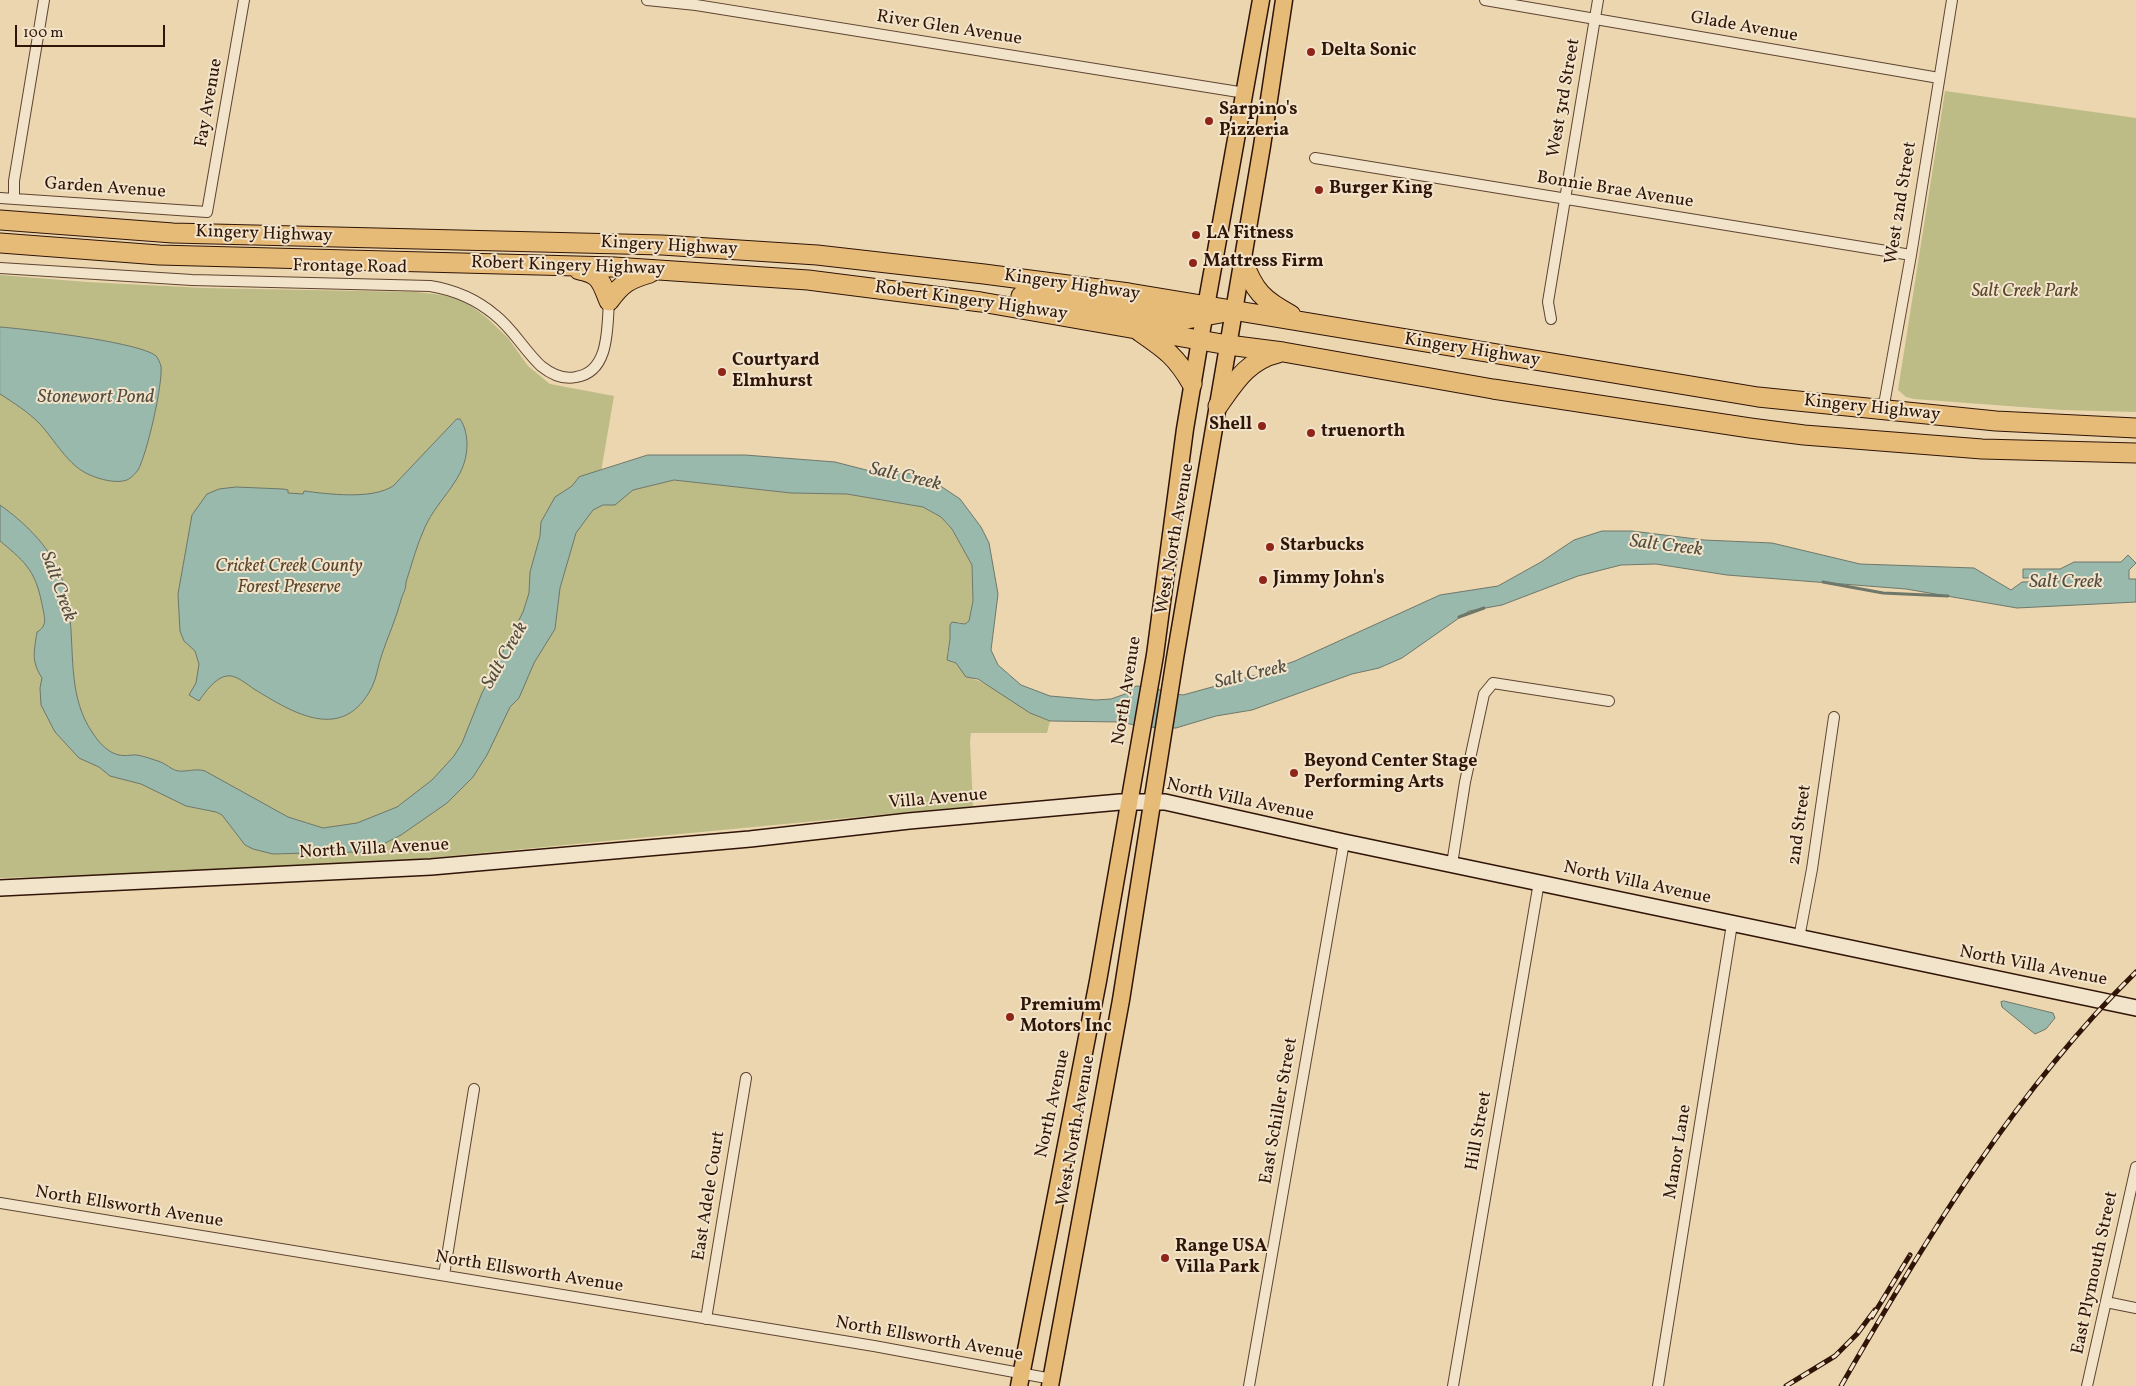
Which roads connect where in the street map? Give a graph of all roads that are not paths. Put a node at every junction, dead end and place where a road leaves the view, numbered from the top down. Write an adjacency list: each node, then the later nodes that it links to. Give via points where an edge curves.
1 (44, 0): 15 (street, via 14,181)
2 (244, 0): 16 (street, Fay Avenue)
3 (647, 0): 11 (street, River Glen Avenue, via 696,4)
4 (1261, 0): 11 (main road, North Avenue)
5 (1284, 0): 20 (main road, West North Avenue)
6 (1485, 0): 9 (street, Glade Avenue)
7 (1598, 0): 9 (street, West 3rd Street)
8 (1952, 0): 10 (street, West 2nd Street)
9 (1595, 19): 10 (street, Glade Avenue); 14 (street, West 3rd Street)
10 (1939, 78): 19 (street, West 2nd Street)
11 (1245, 94): 27 (main road, North Avenue)
12 (1315, 158): 14 (street, Bonnie Brae Avenue)
13 (0, 198): 15 (street, Garden Avenue)
14 (1565, 199): 19 (street, Bonnie Brae Avenue); 28 (street, West 3rd Street, via 1548,302)
15 (14, 200): 16 (street, Garden Avenue)
16 (207, 212)
17 (0, 220): 27 (highway, Kingery Highway, via 173,233 662,245 807,255 1129,293)
18 (0, 243): 21 (highway, Robert Kingery Highway, via 159,255)
19 (1911, 255): 36 (street, West 2nd Street)
20 (1243, 261): 26 (main road, West North Avenue); 29 (highway, via 1263,298)
21 (554, 266): 23 (highway, Robert Kingery Highway); 25 (highway, via 594,274 600,279)
22 (0, 268): 25 (street, Frontage Road, via 192,280 444,288 465,295 488,310 541,366 570,378 588,373 600,359 606,339)
23 (661, 270): 24 (highway, Robert Kingery Highway, via 808,280); 25 (highway, via 632,278 619,287)
24 (914, 293): 27 (highway, via 949,286 1187,319); 30 (highway, Robert Kingery Highway)
25 (609, 301)
26 (1235, 310): 27 (highway, Kingery Highway); 29 (highway, Kingery Highway); 32 (main road, West North Avenue)
27 (1205, 311): 31 (main road, North Avenue)
28 (1551, 319)
29 (1306, 322): 36 (highway, Kingery Highway, via 1758,397)
30 (1134, 327): 31 (highway, Kingery Highway); 34 (highway, via 1169,352)
31 (1200, 340): 32 (highway, Kingery Highway); 34 (main road, North Avenue)
32 (1228, 345): 33 (highway, Kingery Highway); 35 (main road, West North Avenue)
33 (1283, 352): 35 (highway, via 1265,356 1247,368); 38 (highway, Kingery Highway, via 1493,389 1804,435 1982,449)
34 (1192, 384): 41 (main road, North Avenue, via 1155,654)
35 (1218, 406): 42 (main road, West North Avenue)
36 (1883, 410): 37 (highway, Kingery Highway, via 1996,421)
37 (2136, 428)
38 (2136, 453)
39 (1609, 701): 45 (street, via 1493,683 1484,694 1464,782)
40 (1834, 717): 49 (street, 2nd Street)
41 (1129, 802): 42 (main road, North Villa Avenue); 43 (main road, Villa Avenue, via 918,820); 59 (main road, North Avenue, via 1086,1050)
42 (1152, 802): 44 (main road, North Villa Avenue, via 1175,804); 60 (main road, West North Avenue, via 1120,1007)
43 (750, 839): 47 (main road, North Villa Avenue, via 431,866)
44 (1344, 842): 45 (main road, North Villa Avenue); 61 (street, East Schiller Street)
45 (1452, 864): 46 (main road, North Villa Avenue)
46 (1539, 882): 48 (main road, North Villa Avenue); 62 (street, Hill Street)
47 (0, 888)
48 (1732, 924): 49 (main road, North Villa Avenue); 63 (street, Manor Lane)
49 (1800, 938): 50 (main road, North Villa Avenue)
50 (2136, 1008)
51 (746, 1078): 58 (street, East Adele Court)
52 (474, 1089): 55 (street)
53 (2136, 1167): 56 (street, East Plymouth Street)
54 (0, 1203): 55 (street, North Ellsworth Avenue)
55 (444, 1275): 58 (street, North Ellsworth Avenue)
56 (2106, 1302): 57 (street); 64 (street, East Plymouth Street)
57 (2136, 1308)
58 (706, 1319): 59 (street, North Ellsworth Avenue, via 874,1346)
59 (1021, 1380): 60 (street, North Ellsworth Avenue)
60 (1051, 1383)
61 (1249, 1386)
62 (1453, 1386)
63 (1658, 1386)
64 (2088, 1386)

